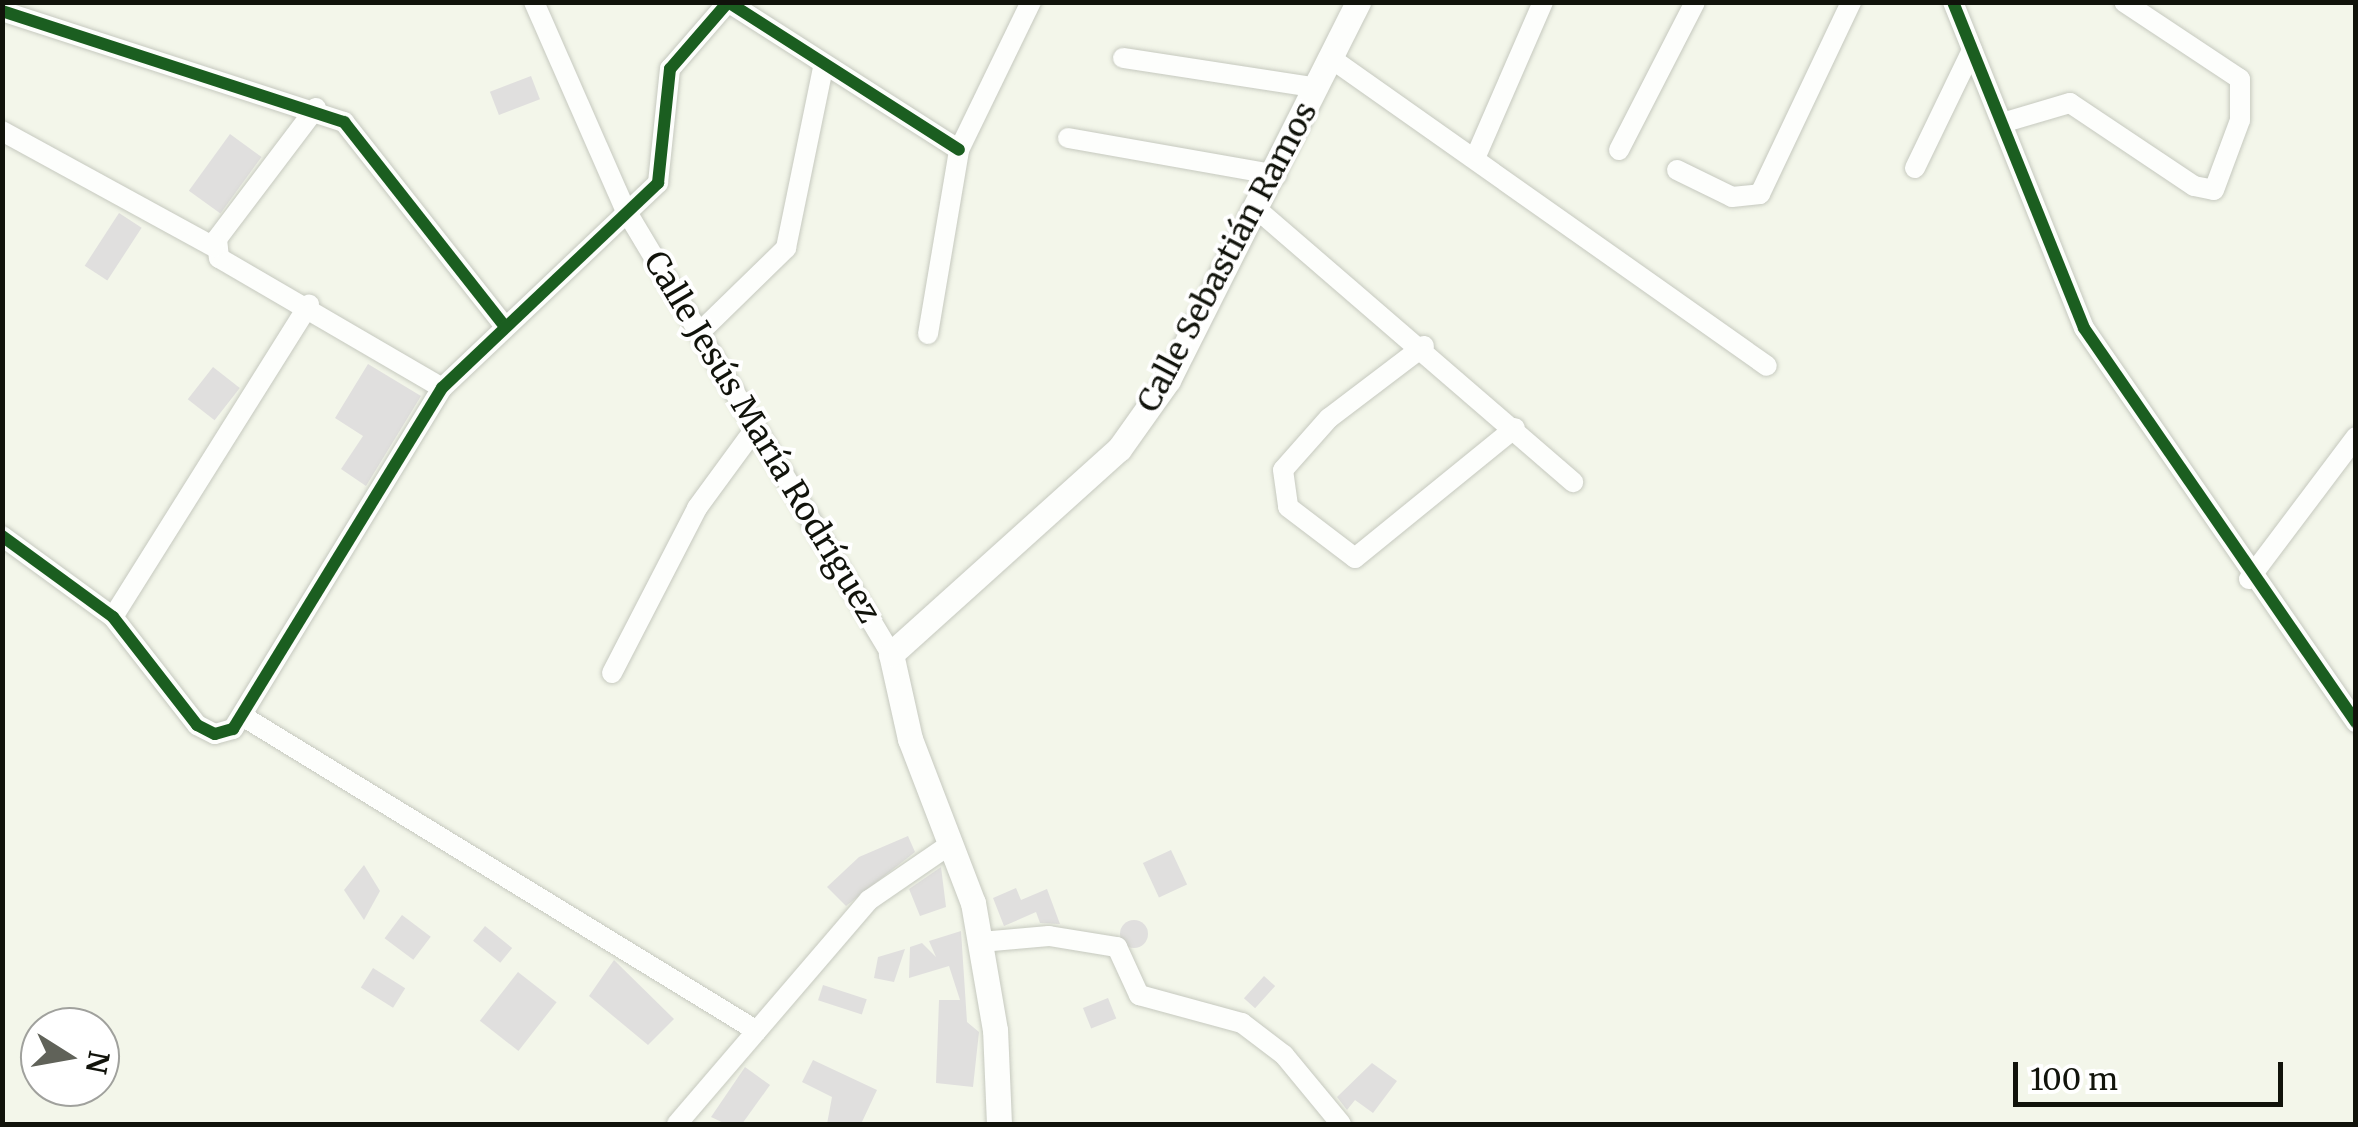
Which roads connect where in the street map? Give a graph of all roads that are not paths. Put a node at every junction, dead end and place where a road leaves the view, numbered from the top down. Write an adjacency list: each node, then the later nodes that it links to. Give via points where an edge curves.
1 (534, 2): 25 (street, Calle Jesús María Rodríguez)
2 (1031, 2): 19 (street)
3 (1358, 2): 12 (main road, Calle Sebastián Ramos)
4 (1543, 2): 21 (street)
5 (1695, 2): 20 (street)
6 (1850, 2): 23 (street, via 1760,194 1732,197)
7 (1953, 2): 10 (street)
8 (2124, 2): 16 (street, via 2240,79 2240,120 2214,190 2070,103)
9 (2, 11): 15 (street)
10 (1972, 50): 16 (street); 22 (street)
11 (1123, 58): 14 (street)
12 (1332, 59): 14 (main road, Calle Sebastián Ramos); 21 (street)
13 (823, 68): 19 (street); 25 (street, via 728,2 670,69 662,176); 30 (street, via 786,248)
14 (1318, 88): 24 (main road, Calle Sebastián Ramos)
15 (316, 108): 27 (street); 29 (street, via 360,134)
16 (2002, 123): 40 (street, via 2084,328)
17 (2, 131): 27 (street)
18 (1068, 138): 24 (street)
19 (958, 150): 31 (street)
20 (1619, 150)
21 (1476, 156): 33 (street)
22 (1915, 168)
23 (1678, 170)
24 (1277, 175): 26 (main road, Calle Sebastián Ramos)
25 (625, 209): 29 (street); 30 (street, Calle Jesús María Rodríguez)
26 (1259, 211): 32 (street); 42 (main road, Calle Sebastián Ramos, via 1168,380 1119,449)
27 (214, 247): 28 (street, via 230,268)
28 (309, 304): 34 (street); 41 (street)
29 (504, 325): 34 (street)
30 (699, 332): 36 (street, Calle Jesús María Rodríguez)
31 (928, 334)
32 (1424, 346): 35 (street); 35 (street, via 1329,418 1283,470 1288,507 1355,558)
33 (1767, 366)
34 (442, 388): 44 (street)
35 (1515, 428): 38 (street)
36 (754, 430): 42 (street, Calle Jesús María Rodríguez); 43 (street, via 697,508)
37 (2356, 437): 40 (street)
38 (1574, 482)
39 (2, 536): 41 (street)
40 (2249, 579): 45 (street)
41 (113, 617): 44 (street, via 197,724 214,734)
42 (891, 654): 46 (main road)
43 (612, 672)
44 (244, 717): 48 (street)
45 (2356, 722)
46 (950, 845): 47 (main road); 48 (street, via 869,900)
47 (981, 942): 50 (main road); 51 (street, via 1050,936 1117,947 1139,995 1242,1023 1284,1056)
48 (757, 1031): 49 (street)
49 (685, 1122)
50 (999, 1124)
51 (1340, 1124)

